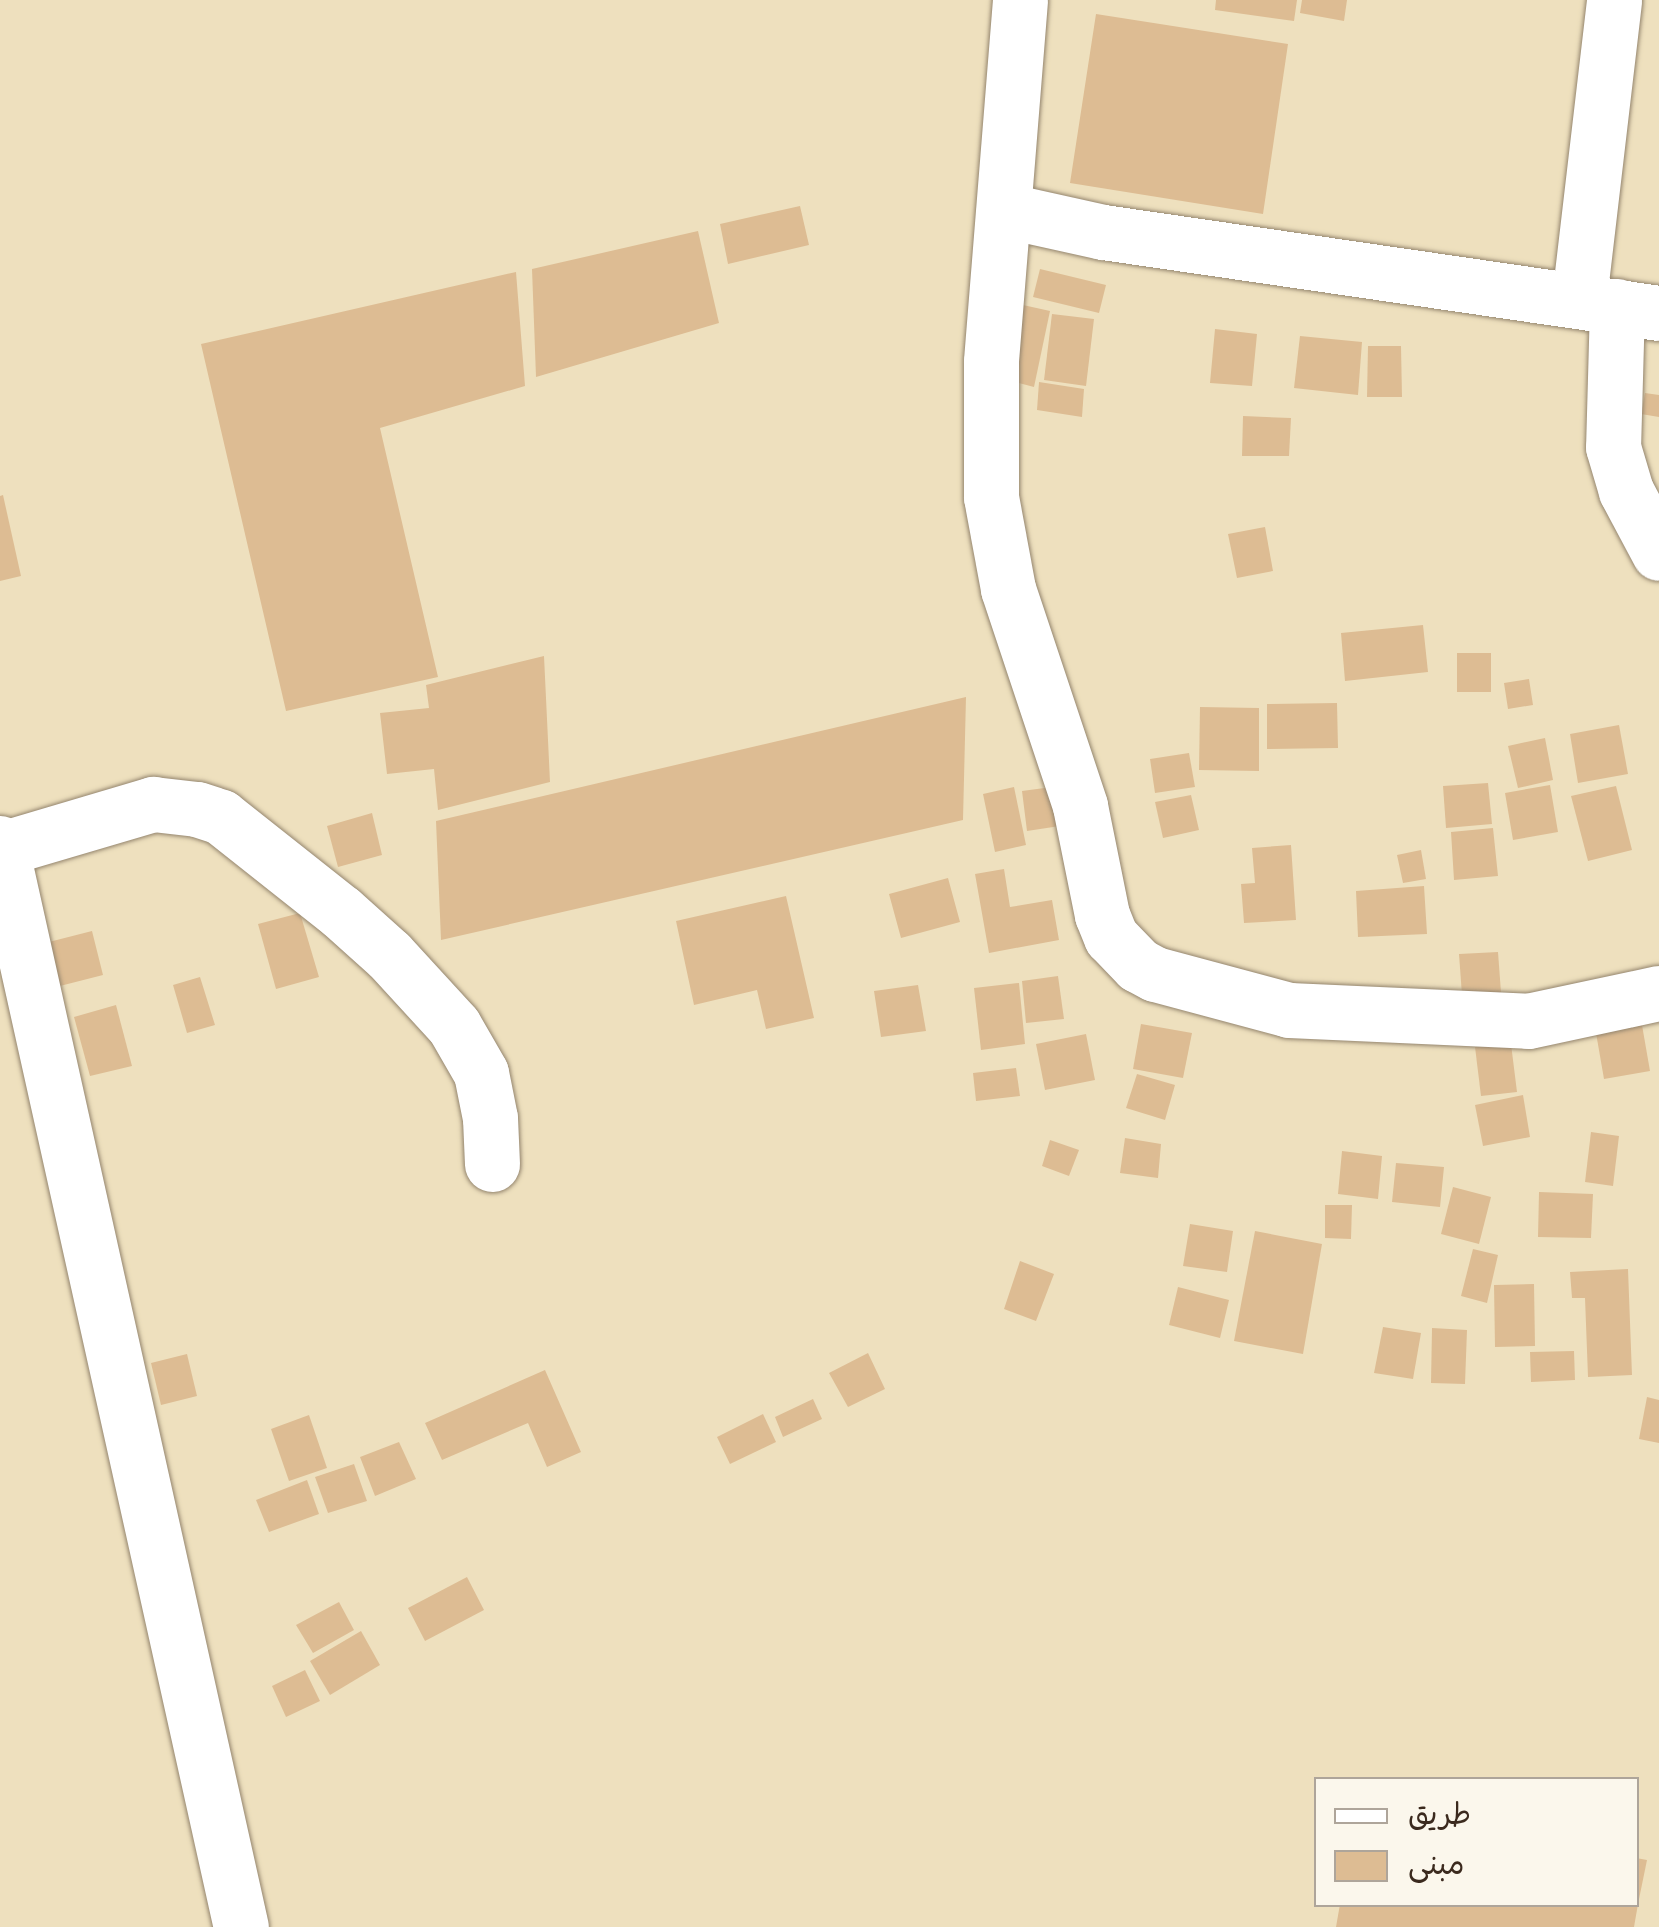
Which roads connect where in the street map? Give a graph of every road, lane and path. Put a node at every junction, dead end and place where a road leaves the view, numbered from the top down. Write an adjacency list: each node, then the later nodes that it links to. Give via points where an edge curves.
1 (1020, 0): 3 (street)
2 (1614, 0): 4 (street)
3 (1004, 210): 4 (street, via 1103,232); 7 (street, via 991,362 996,542 1080,806 1105,926 1120,948 1155,974 1289,1010 1528,1021)
4 (1618, 306): 5 (street, via 1613,448 1626,491)
5 (1659, 553)
6 (1, 846): 8 (street, via 154,804 221,817 341,912 454,1026 481,1074); 9 (street)
7 (1659, 994)
8 (492, 1164)
9 (241, 1927)

